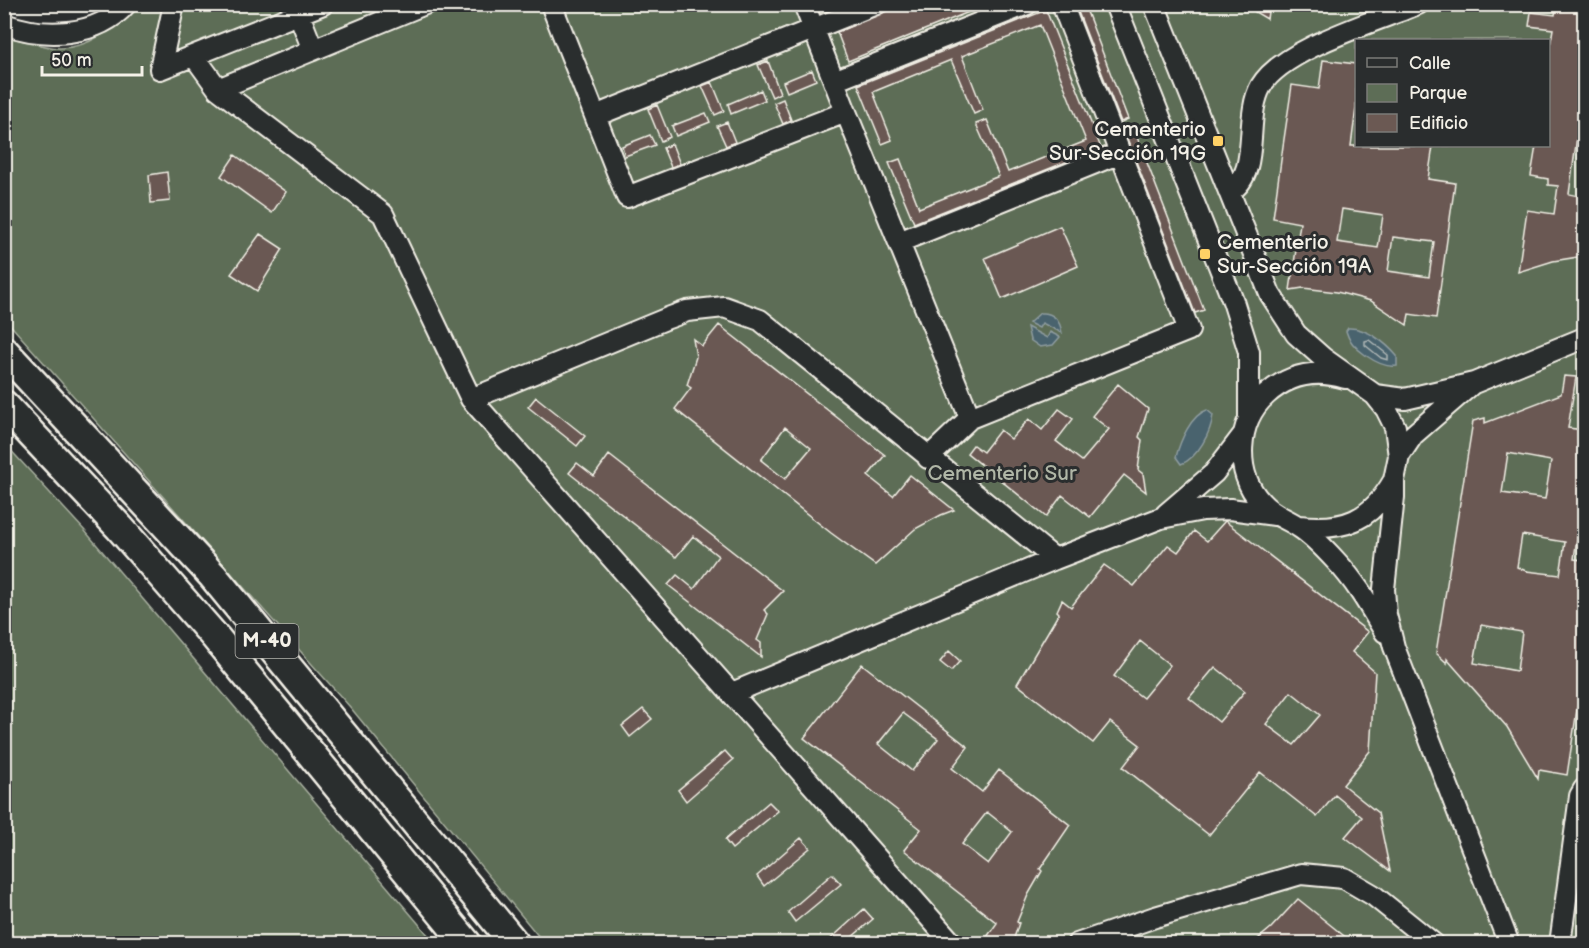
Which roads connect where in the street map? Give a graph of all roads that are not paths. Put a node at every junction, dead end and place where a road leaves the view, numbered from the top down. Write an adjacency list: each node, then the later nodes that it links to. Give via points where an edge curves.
1 (126, 4): 14 (street)
2 (174, 4): 18 (street, via 160,69)
3 (323, 4): 13 (street)
4 (425, 4): 17 (street)
5 (804, 4): 16 (street)
6 (876, 4): 16 (street)
7 (1027, 4): 19 (street)
8 (1062, 4): 23 (street)
9 (1115, 4): 34 (street, via 1233,301 1249,352)
10 (1154, 4): 24 (street)
11 (1418, 4): 24 (street, via 1291,56 1261,86 1251,118 1248,170 1239,186)
12 (552, 5): 22 (street)
13 (297, 9): 17 (street); 18 (street)
14 (107, 11): 15 (street, via 80,30 48,35)
15 (4, 24)
16 (814, 29): 19 (street); 22 (street)
17 (313, 50): 20 (street)
18 (194, 56): 20 (street)
19 (834, 81): 21 (street)
20 (218, 89): 31 (street, via 383,214)
21 (846, 112): 22 (street, via 627,197); 25 (street)
22 (595, 116)
23 (1120, 153): 25 (street); 33 (street, via 1190,330)
24 (1229, 192): 28 (street, via 1270,294 1296,334)
25 (899, 242): 33 (street)
26 (1584, 338): 29 (street)
27 (4, 351): 46 (highway, M-40, via 213,576)
28 (1356, 381): 30 (street); 34 (street, via 1325,372 1296,376 1276,385 1259,401)
29 (1474, 382): 30 (street, via 1405,399); 35 (street, via 1413,435)
30 (1375, 395): 35 (street, via 1395,427)
31 (471, 399): 36 (street, via 687,311 724,307 760,320); 43 (street)
32 (4, 405): 45 (highway, M-40, via 120,528 216,638)
33 (970, 418): 36 (street)
34 (1246, 425): 38 (street, via 1242,449 1246,478 1260,501); 39 (street, via 1214,473)
35 (1399, 456): 37 (street)
36 (928, 458): 41 (street)
37 (1394, 480): 40 (street, via 1376,506 1355,521 1327,529); 42 (street, via 1384,589)
38 (1275, 515): 39 (street, via 1230,509); 40 (street)
39 (1161, 518): 41 (street)
40 (1299, 526): 42 (street, via 1356,584)
41 (1055, 559): 43 (street)
42 (1394, 647): 50 (street)
43 (732, 693): 47 (street)
44 (1584, 789): 51 (street)
45 (467, 944)
46 (515, 944)
47 (953, 944)
48 (1077, 944): 49 (street, via 1300,874 1344,878)
49 (1434, 944)
50 (1509, 944)
51 (1560, 944)

